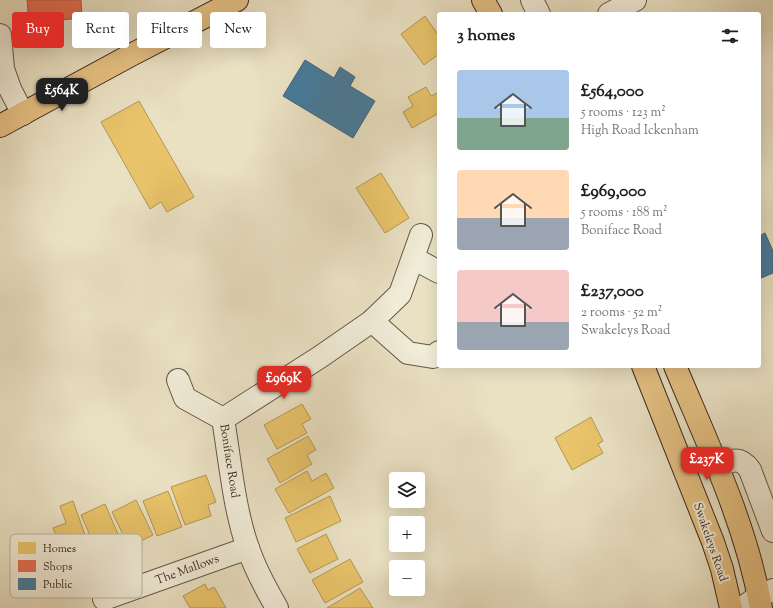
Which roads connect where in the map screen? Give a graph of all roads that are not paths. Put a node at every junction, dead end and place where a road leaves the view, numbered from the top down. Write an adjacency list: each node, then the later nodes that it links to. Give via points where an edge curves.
1 (483, 0): 5 (main road)
2 (532, 0): 6 (street)
3 (635, 0): 7 (street)
4 (235, 1): 9 (main road)
5 (490, 12)
6 (538, 12)
7 (613, 12)
8 (0, 35): 9 (street, via 3,69)
9 (22, 114): 10 (main road)
10 (0, 126)
11 (422, 235): 12 (street, Boniface Road)
12 (413, 258): 13 (street); 14 (street, Boniface Road, via 400,294)
13 (437, 271)
14 (372, 321): 15 (street, via 408,353 433,357); 19 (street, Boniface Road)
15 (437, 354)
16 (644, 368): 26 (main road, Swakeleys Road, via 710,535 722,569)
17 (676, 368): 20 (main road)
18 (178, 380): 19 (street, via 185,398)
19 (223, 419): 22 (street, Boniface Road, via 239,517)
20 (717, 467): 21 (street, via 735,460 744,462 750,470); 24 (main road, via 747,548)
21 (773, 531)
22 (248, 548): 23 (street, The Mallows); 25 (street, Boniface Road)
23 (142, 586)
24 (759, 600)
25 (277, 608)
26 (731, 608)

